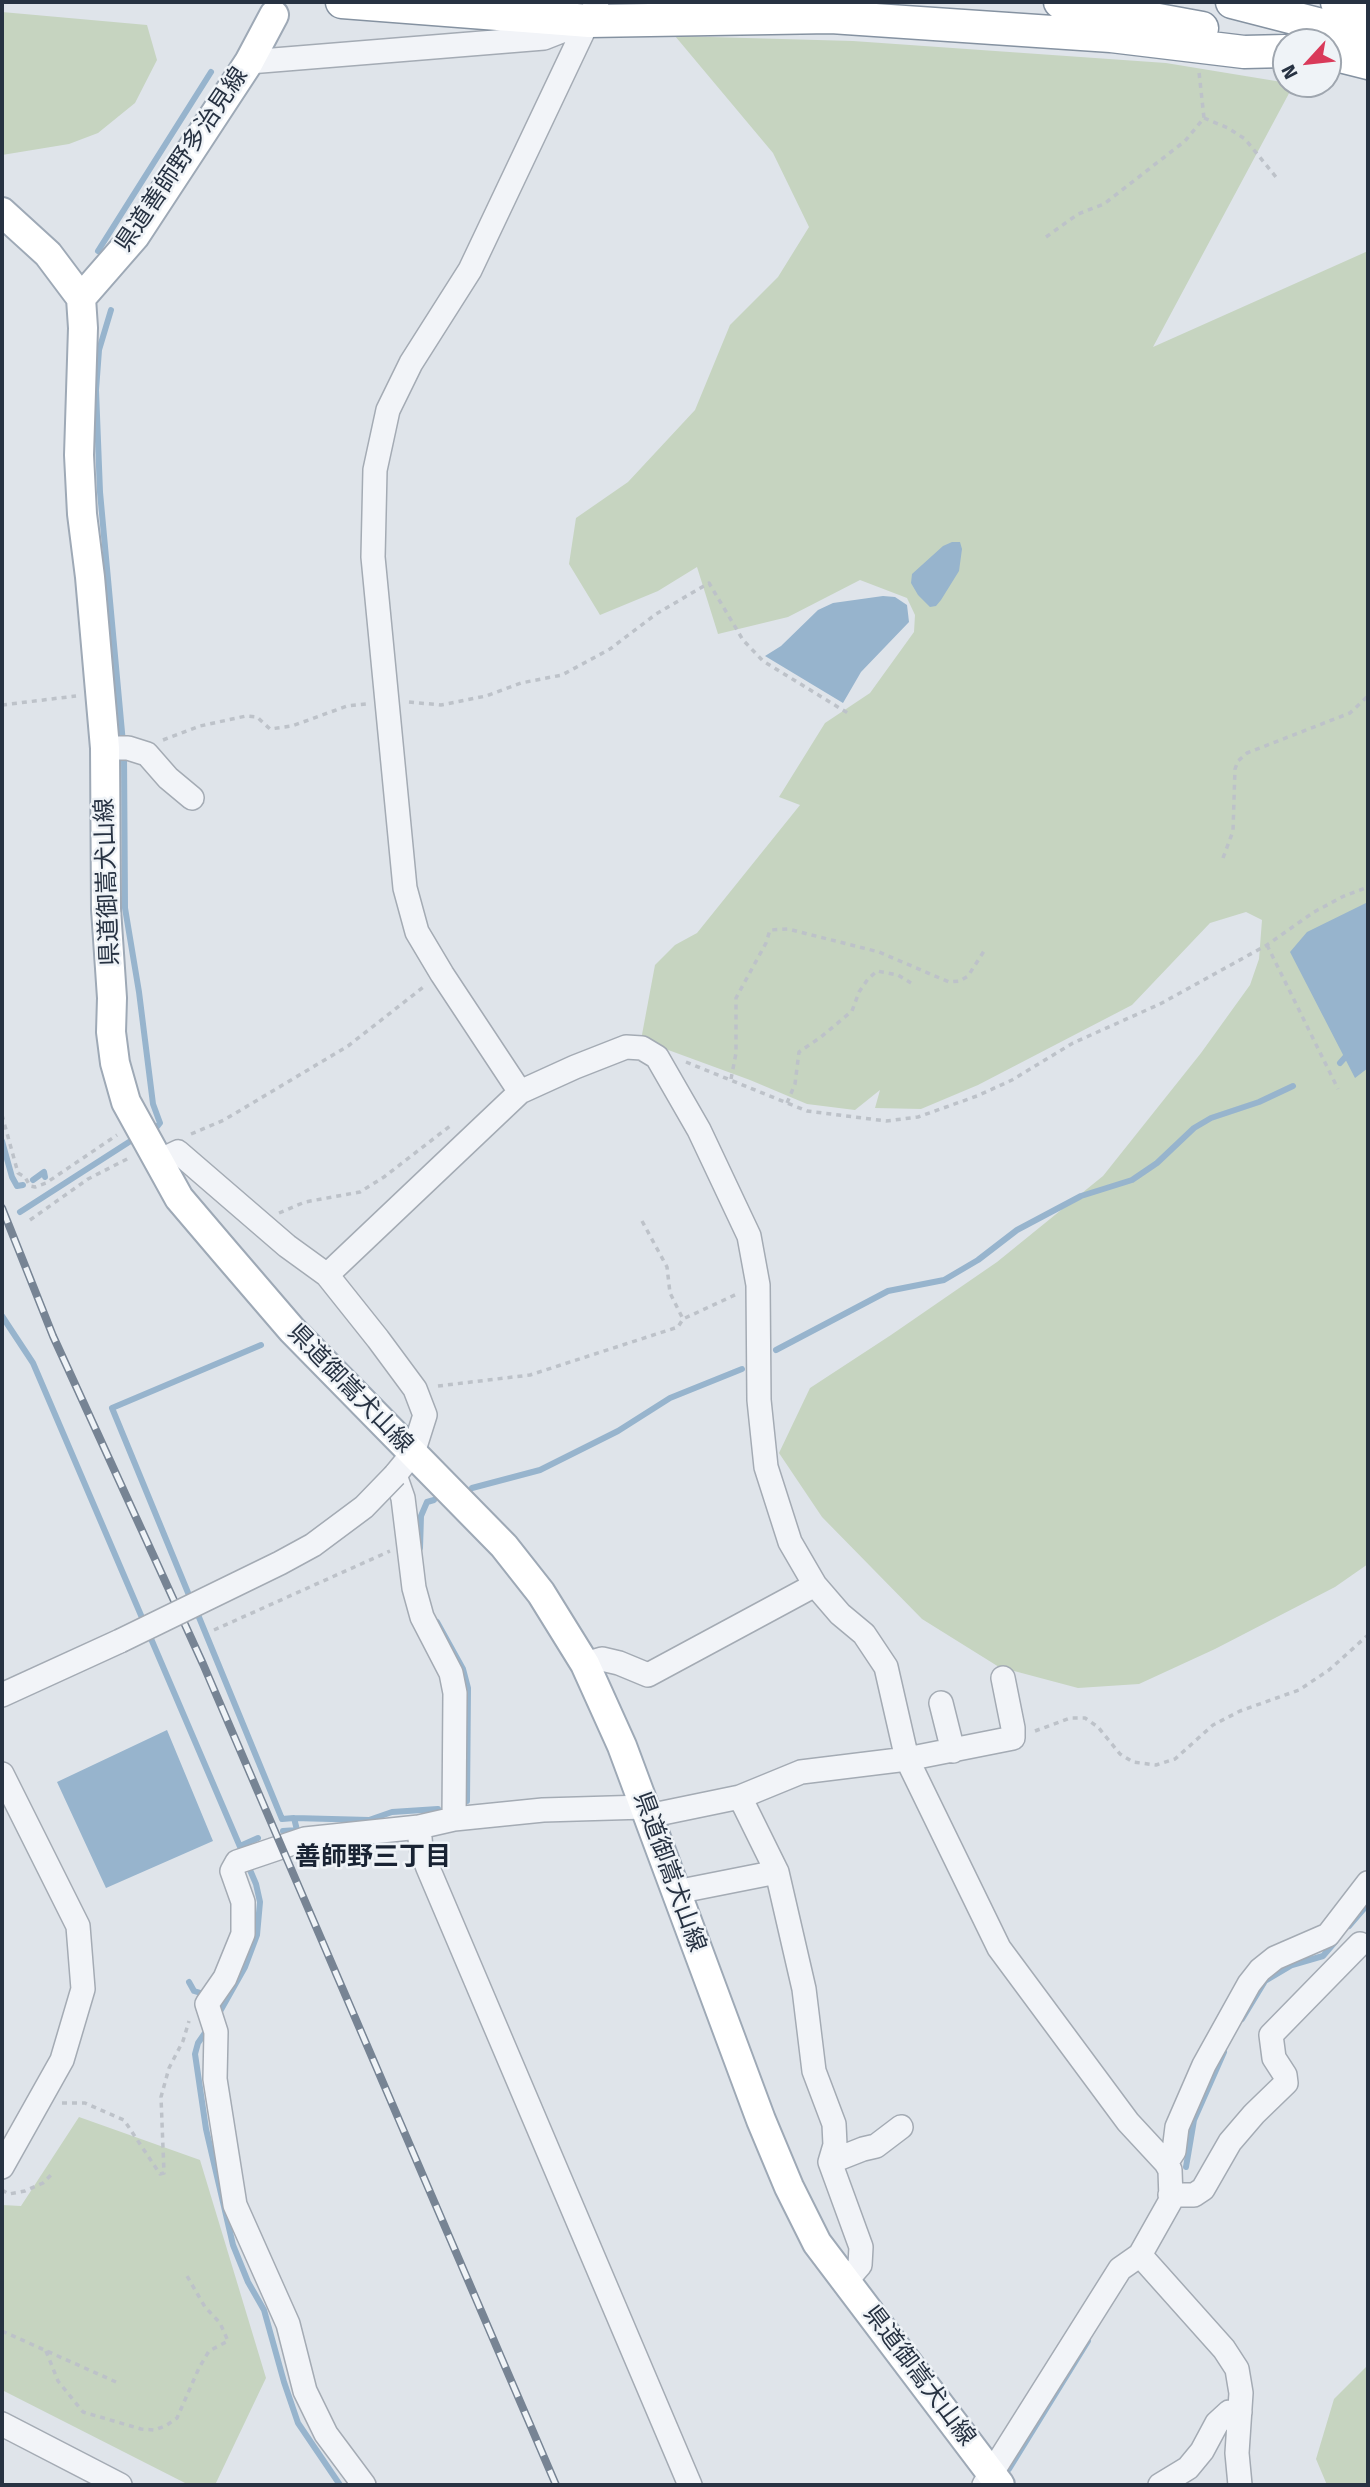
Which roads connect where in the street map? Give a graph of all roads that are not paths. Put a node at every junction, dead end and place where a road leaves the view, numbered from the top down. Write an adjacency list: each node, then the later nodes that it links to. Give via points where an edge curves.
1 (342, 2): 5 (highway)
2 (1060, 2): 9 (highway)
3 (1231, 2): 8 (highway)
4 (1337, 2): 6 (highway)
5 (593, 11): 10 (highway, via 831,17); 12 (street, via 544,38); 18 (street, via 470,270 411,363 388,410 375,470 373,557 405,888 417,932)
6 (1368, 12)
7 (274, 15): 12 (main road, 県道善師野多治見線)
8 (1368, 37)
9 (1272, 41)
10 (1272, 51)
11 (1342, 56): 13 (highway)
12 (249, 62): 15 (main road, 県道善師野多治見線, via 135,236)
13 (1368, 63)
14 (2, 212): 15 (main road, via 48,254)
15 (81, 298): 16 (main road, 県道御嵩犬山線, via 82,514 100,694)
16 (122, 750): 17 (street); 19 (main road, 県道御嵩犬山線, via 106,909 111,1032 126,1102)
17 (192, 798)
18 (520, 1092): 20 (street); 23 (street, via 626,1047 642,1048 662,1065 699,1130 749,1236 758,1285 759,1400 766,1467 790,1542)
19 (155, 1147): 20 (street, via 178,1152); 21 (main road, 県道御嵩犬山線, via 179,1198 292,1330)
20 (327, 1275): 21 (street, via 415,1389 425,1415)
21 (413, 1453): 22 (street); 24 (main road, 県道御嵩犬山線, via 504,1546 541,1592)
22 (395, 1475): 26 (street, bridge, via 364,1507 313,1545); 33 (street, via 403,1498 422,1618 451,1673 455,1693)
23 (815, 1585): 24 (street, via 648,1675 602,1659); 29 (street, via 864,1634 886,1667)
24 (585, 1664): 32 (main road, 県道御嵩犬山線)
25 (1003, 1678): 28 (street, via 1013,1738)
26 (2, 1695)
27 (941, 1703): 28 (street)
28 (953, 1751): 29 (street)
29 (907, 1759): 31 (street, via 801,1772); 41 (street, via 999,1948 1128,2122)
30 (2, 1776): 42 (street, via 78,1926 83,1989 62,2060)
31 (740, 1797): 32 (street); 35 (street)
32 (646, 1812): 33 (street, via 543,1810); 37 (main road, 県道御嵩犬山線)
33 (454, 1819): 34 (street)
34 (419, 1827): 50 (street, via 305,1839 237,1862 232,1871 243,1902 243,1934 225,1978 207,2004 216,2032 215,2079 235,2205 288,2324 305,2391 326,2434); 51 (street, via 428,1868)
35 (777, 1872): 37 (street); 40 (street, via 804,1989 814,2071 834,2124)
36 (1368, 1883): 41 (street, via 1328,1935 1275,1958 1248,1984 1204,2065)
37 (676, 1892): 45 (main road, 県道御嵩犬山線, via 789,2187 817,2243)
38 (1360, 1944): 43 (street, via 1271,2035 1274,2058 1286,2084 1230,2142 1203,2189 1194,2195)
39 (901, 2127): 40 (street, via 876,2146)
40 (830, 2162): 45 (street, via 861,2247 860,2265)
41 (1166, 2163): 43 (street)
42 (2, 2167)
43 (1170, 2195): 44 (street)
44 (1140, 2255): 46 (street, via 1237,2369); 48 (street, via 1119,2269)
45 (847, 2280): 48 (main road, 県道御嵩犬山線)
46 (1240, 2412): 52 (street, via 1229,2412 1188,2469); 53 (street)
47 (2, 2424): 49 (street)
48 (992, 2480)
49 (120, 2485)
50 (364, 2485)
51 (690, 2485)
52 (1160, 2485)
53 (1240, 2485)

